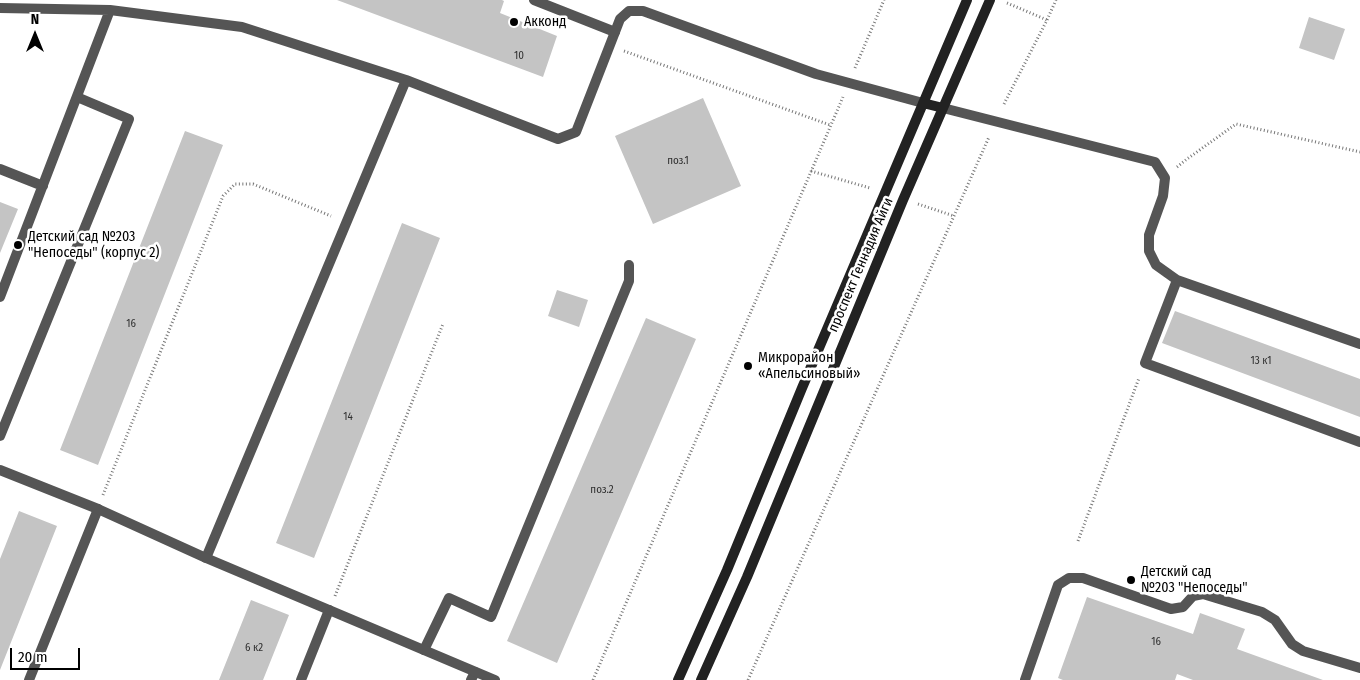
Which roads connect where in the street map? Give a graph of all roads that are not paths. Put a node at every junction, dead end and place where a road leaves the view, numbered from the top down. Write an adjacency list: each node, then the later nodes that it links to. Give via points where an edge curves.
1 (534, 0): 6 (street)
2 (967, 0): 9 (main road, проспект Геннадия Айги)
3 (990, 0): 10 (main road, проспект Геннадия Айги)
4 (105, 6): 5 (street); 7 (street, via 242,27); 8 (street)
5 (0, 8)
6 (615, 32): 7 (street, via 576,132 558,139); 9 (street, via 620,19 630,11 643,11 816,74)
7 (406, 80): 21 (street)
8 (77, 97): 12 (street); 17 (street, via 129,119)
9 (923, 103): 10 (main road); 29 (main road, проспект Геннадия Айги)
10 (943, 108): 14 (street, via 1155,162 1164,178 1163,196 1149,235 1149,251 1156,265); 30 (main road, проспект Геннадия Айги)
11 (0, 169): 12 (street)
12 (43, 186): 15 (street)
13 (629, 265): 23 (street, via 629,281 491,617 449,598)
14 (1177, 280): 16 (street); 18 (street, via 1145,363)
15 (0, 297)
16 (1360, 344)
17 (0, 436)
18 (1360, 442)
19 (0, 470): 20 (street)
20 (98, 509): 21 (street); 26 (street)
21 (206, 558): 22 (street)
22 (329, 610): 23 (street); 27 (street)
23 (424, 650): 25 (street)
24 (1360, 668): 31 (street, via 1303,651 1292,644 1275,620 1262,612 1203,594 1193,596 1183,607 1171,609 1083,578 1069,578 1058,585)
25 (473, 676): 28 (street)
26 (29, 680)
27 (301, 680)
28 (495, 680)
29 (678, 680)
30 (701, 680)
31 (1025, 680)

